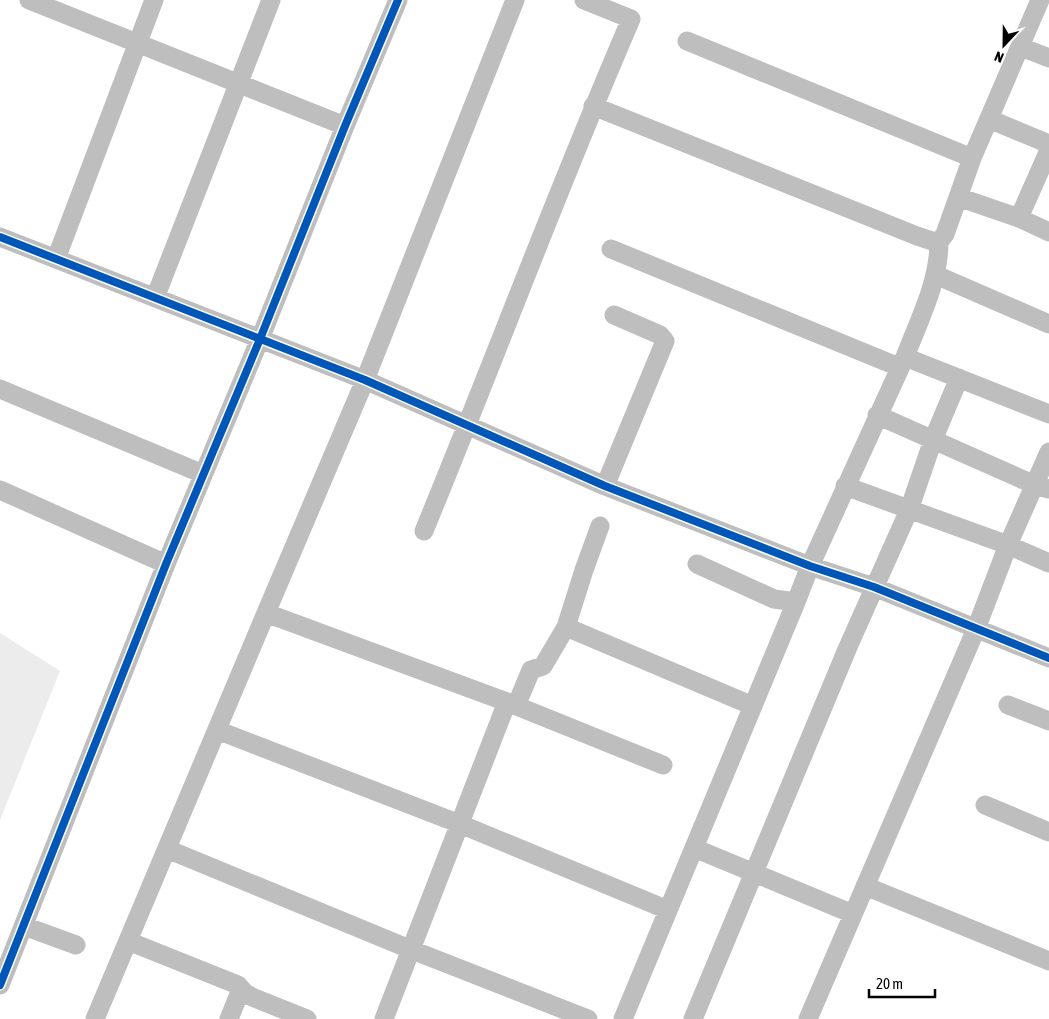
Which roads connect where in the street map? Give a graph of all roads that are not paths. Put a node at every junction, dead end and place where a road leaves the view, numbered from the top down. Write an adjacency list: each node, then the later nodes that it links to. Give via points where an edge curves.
1 (29, 0): 9 (street)
2 (154, 0): 9 (street)
3 (271, 0): 12 (street)
4 (398, 0): 15 (street)
5 (515, 0): 33 (street)
6 (584, 0): 13 (street, via 630,19)
7 (1040, 0): 10 (street)
8 (687, 41): 18 (street)
9 (138, 44): 12 (street); 25 (street)
10 (1021, 47): 11 (street); 14 (street)
11 (1049, 58)
12 (239, 84): 15 (street); 27 (street)
13 (593, 106): 23 (street); 37 (street)
14 (989, 119): 16 (street); 18 (street)
15 (345, 126): 30 (street)
16 (1049, 144)
17 (1049, 150): 20 (street)
18 (972, 158): 19 (street)
19 (958, 197): 20 (street); 23 (street)
20 (1019, 218): 21 (street)
21 (1049, 232)
22 (0, 237): 25 (street)
23 (939, 242): 26 (street)
24 (611, 249): 31 (street)
25 (56, 259): 27 (street)
26 (936, 275): 29 (street); 31 (street)
27 (155, 298): 30 (street)
28 (614, 315): 41 (street, via 660,335 665,341)
29 (1049, 324)
30 (260, 339): 33 (street); 40 (street)
31 (902, 362): 32 (street); 36 (street)
32 (959, 378): 35 (street); 38 (street)
33 (365, 380): 37 (street); 55 (street)
34 (0, 389): 40 (street)
35 (1049, 414)
36 (878, 416): 38 (street); 42 (street)
37 (468, 425): 41 (street); 47 (street)
38 (933, 440): 43 (street); 45 (street)
39 (1049, 452): 43 (street)
40 (203, 474): 50 (street)
41 (605, 486): 52 (street)
42 (845, 486): 45 (street); 52 (street)
43 (1042, 487): 48 (street)
44 (0, 490): 50 (street)
45 (909, 510): 48 (street); 53 (street)
46 (600, 526): 56 (street)
47 (424, 531)
48 (1008, 545): 49 (street); 57 (street)
49 (1049, 562)
50 (166, 564): 74 (street)
51 (697, 564): 54 (street, via 774,598)
52 (810, 566): 53 (street); 54 (street)
53 (874, 587): 57 (street); 70 (street)
54 (796, 602): 61 (street)
55 (266, 613): 59 (street); 63 (street)
56 (566, 627): 59 (street, via 543,666 531,670); 61 (street)
57 (976, 629): 58 (street); 71 (street)
58 (1049, 658)
59 (512, 704): 64 (street); 66 (street)
60 (1008, 705): 62 (street)
61 (753, 706): 68 (street)
62 (1049, 721)
63 (217, 730): 66 (street); 69 (street)
64 (663, 765)
65 (985, 805): 67 (street)
66 (460, 824): 72 (street); 77 (street)
67 (1049, 832)
68 (694, 848): 70 (street); 72 (street)
69 (167, 849): 75 (street); 77 (street)
70 (753, 873): 73 (street); 87 (street)
71 (865, 886): 73 (street); 78 (street)
72 (668, 910): 86 (street)
73 (853, 914): 88 (street)
74 (24, 926): 76 (street); 79 (street)
75 (128, 941): 80 (street, via 238,985); 81 (street)
76 (76, 945)
77 (412, 950): 84 (street); 85 (street)
78 (1049, 960)
79 (0, 985)
80 (241, 989): 82 (street); 83 (street, via 252,997)
81 (95, 1019)
82 (229, 1019)
83 (307, 1019)
84 (384, 1019)
85 (588, 1019)
86 (622, 1019)
87 (693, 1019)
88 (808, 1019)

